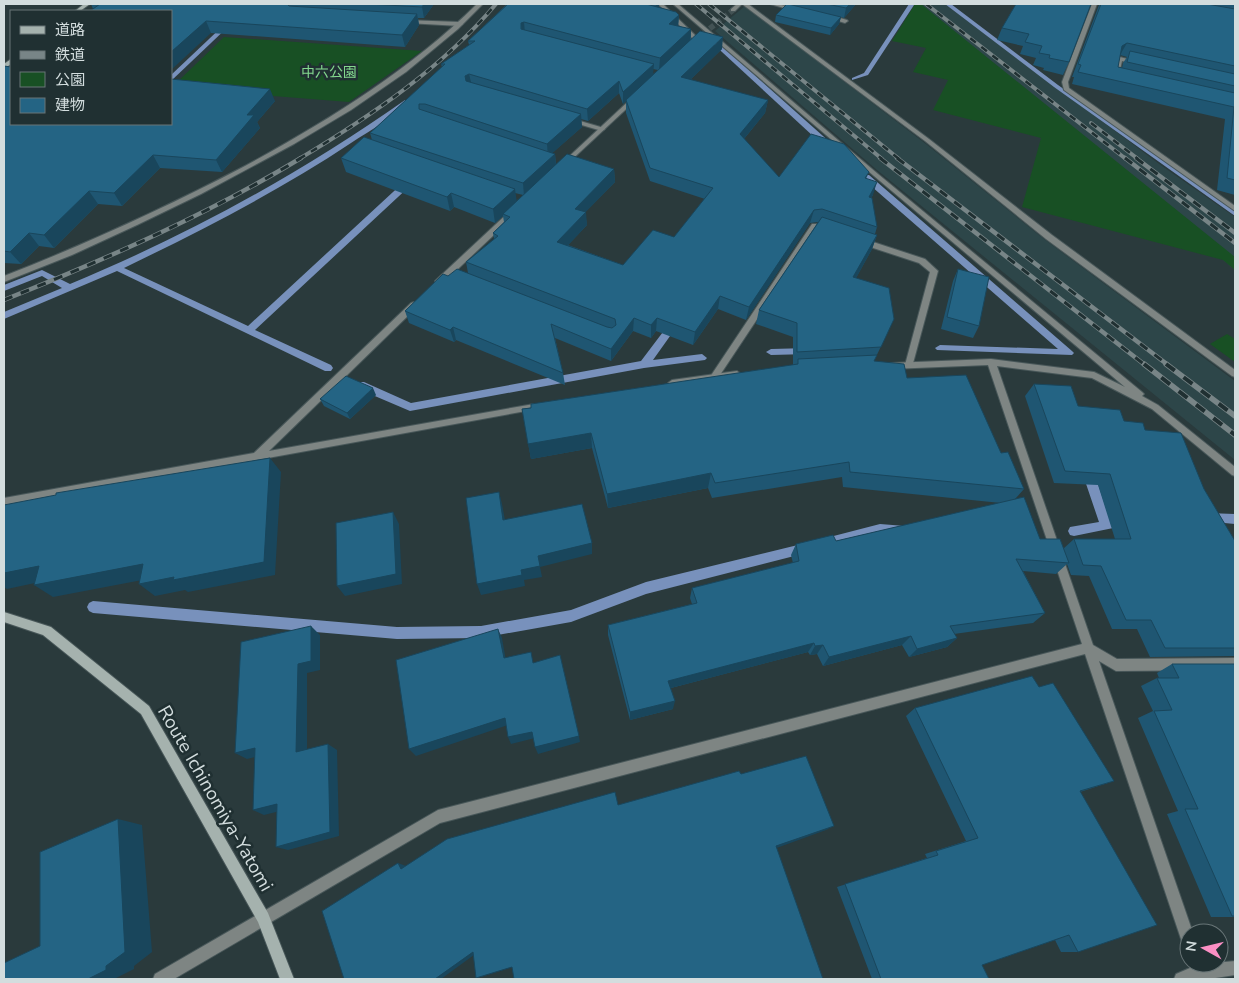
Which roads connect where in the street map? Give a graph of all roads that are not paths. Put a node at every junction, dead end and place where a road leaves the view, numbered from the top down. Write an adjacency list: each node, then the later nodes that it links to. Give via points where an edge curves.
1 (480, 4): 14 (street)
2 (660, 4): 12 (street)
3 (675, 4): 43 (street)
4 (772, 4): 8 (street)
5 (1094, 4): 27 (street, via 1065,82 1066,89)
6 (747, 5): 7 (street); 39 (street)
7 (733, 10)
8 (808, 12)
9 (818, 14): 13 (street)
10 (660, 17): 12 (street)
11 (401, 21): 14 (street)
12 (677, 21): 16 (street)
13 (845, 21)
14 (460, 24): 32 (street, via 407,69 309,133 198,194 65,256)
15 (703, 34): 16 (street)
16 (697, 40): 17 (street)
17 (690, 47)
18 (1149, 65): 19 (street, via 1120,59 1115,77)
19 (1124, 79)
20 (641, 92): 22 (street)
21 (565, 118): 22 (street)
22 (602, 129): 24 (street)
23 (554, 162): 24 (street)
24 (564, 165): 25 (street)
25 (557, 171)
26 (518, 208): 30 (street)
27 (1235, 209)
28 (842, 234): 40 (street, via 816,226)
29 (851, 238): 36 (street, via 922,261 934,272)
30 (449, 272): 31 (street); 33 (street)
31 (458, 276)
32 (4, 280)
33 (429, 291)
34 (422, 298): 44 (street)
35 (991, 362): 36 (street); 43 (street, via 1094,375); 48 (street)
36 (909, 365): 37 (street)
37 (882, 366)
38 (743, 374): 40 (street)
39 (1235, 374)
40 (715, 376): 41 (street)
41 (666, 384)
42 (540, 406): 44 (street)
43 (1156, 407): 45 (street)
44 (258, 456): 46 (street)
45 (1235, 472)
46 (4, 502)
47 (4, 617): 50 (main road, Route Ichinomiya-Yatomi, via 47,631 145,710)
48 (1088, 648): 49 (street, via 1116,666); 50 (street, via 438,817); 51 (street)
49 (1235, 664)
50 (263, 918): 53 (street); 54 (main road, Route Ichinomiya-Yatomi)
51 (1182, 923)
52 (1196, 973): 55 (street)
53 (160, 979)
54 (287, 979)
55 (1181, 979)

